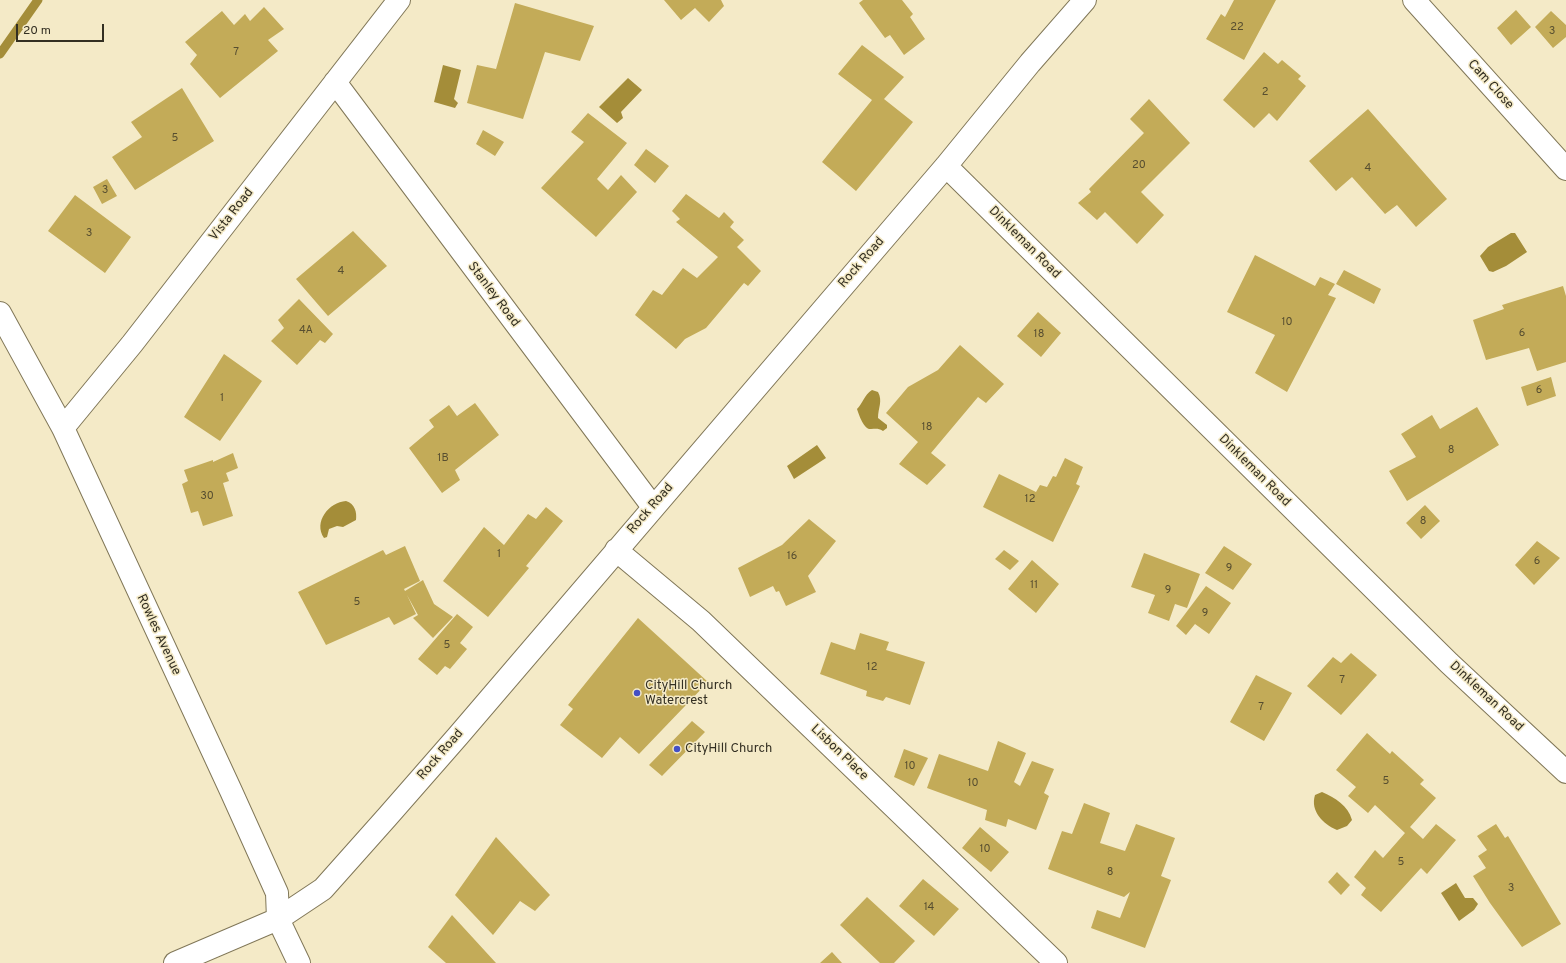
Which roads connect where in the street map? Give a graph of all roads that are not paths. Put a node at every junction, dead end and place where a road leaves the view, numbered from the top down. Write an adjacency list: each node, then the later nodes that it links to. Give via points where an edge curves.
1 (399, 0): 4 (street, Vista Road)
2 (1085, 0): 5 (street, Rock Road)
3 (1414, 0): 6 (street, Cam Close)
4 (335, 82): 8 (street, Vista Road, via 132,344); 9 (street, Stanley Road)
5 (946, 166): 9 (street, Rock Road); 11 (street, Dinkleman Road, via 1449,663)
6 (1566, 169)
7 (0, 313): 8 (street, Rowles Avenue)
8 (63, 428): 12 (street, Rowles Avenue, via 277,893)
9 (653, 507): 10 (street, Rock Road)
10 (616, 550): 12 (street, Rock Road, via 458,736 323,889); 15 (street, Lisbon Place, via 701,621)
11 (1566, 772)
12 (278, 919): 13 (street, Rock Road); 14 (street, Rowles Avenue)
13 (175, 963)
14 (299, 963)
15 (1056, 963)

